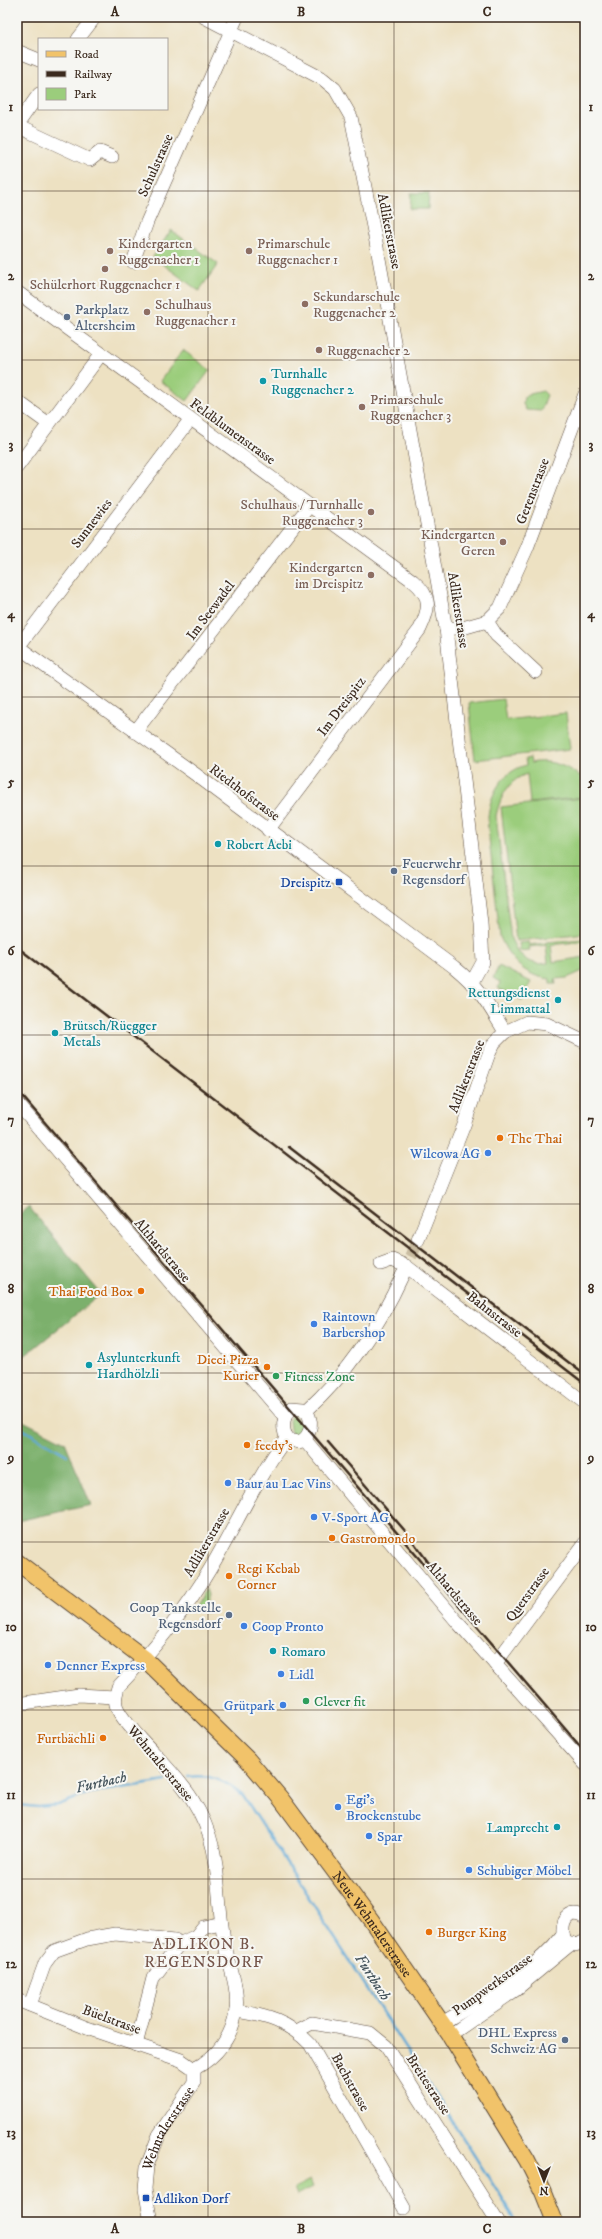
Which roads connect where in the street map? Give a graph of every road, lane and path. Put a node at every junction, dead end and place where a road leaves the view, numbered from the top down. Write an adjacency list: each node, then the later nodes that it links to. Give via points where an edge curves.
1 (95, 17): 5 (street)
2 (204, 17): 4 (street, Adlikerstrasse)
3 (237, 17): 4 (street, Schulstrasse)
4 (231, 31): 11 (street, Schulstrasse, via 147,222); 22 (street, Adlikerstrasse, via 323,79 336,89 351,117)
5 (79, 38)
6 (17, 51): 7 (street)
7 (38, 60)
8 (38, 95): 9 (street)
9 (17, 126): 10 (street, via 90,160 100,152)
10 (112, 157)
11 (133, 262)
12 (17, 292): 13 (street, Feldblumenstrasse)
13 (100, 354): 16 (street, Feldblumenstrasse); 17 (street)
14 (585, 394): 21 (street, Gerenstrasse, via 508,593 500,608)
15 (17, 401): 17 (street)
16 (190, 420): 19 (street, Feldblumenstrasse); 23 (street, Sunnewies)
17 (49, 424): 18 (street)
18 (17, 467)
19 (309, 506): 20 (street, Feldblumenstrasse, via 413,582); 25 (street, Im Seewadel)
20 (427, 598): 26 (street, Im Dreispitz, via 428,612 420,629)
21 (487, 621): 22 (street); 24 (street, via 496,635)
22 (446, 629): 27 (street, Adlikerstrasse, via 481,923 483,962)
23 (18, 646): 25 (street, Riedthofstrasse)
24 (536, 672)
25 (135, 732): 26 (street, Riedthofstrasse)
26 (268, 830): 27 (street, Riedthofstrasse)
27 (472, 982): 28 (street, Adlikerstrasse, via 484,995)
28 (505, 1032): 29 (street, via 516,1026 537,1022); 31 (street, Adlikerstrasse, via 494,1043 488,1056 464,1125)
29 (585, 1042)
30 (17, 1103): 36 (street, Althardstrasse)
31 (418, 1240)
32 (381, 1264): 34 (street, Bahnstrasse, via 392,1260 406,1266)
33 (403, 1274): 35 (street, via 365,1342)
34 (585, 1403)
35 (306, 1411): 36 (street, via 293,1408); 38 (street, via 310,1424 309,1434)
36 (285, 1417): 37 (street)
37 (287, 1437): 38 (street, via 294,1442); 41 (street, Adlikerstrasse, via 264,1472 188,1605)
38 (305, 1440): 42 (street, Althardstrasse)
39 (585, 1543): 42 (street, Querstrasse)
40 (17, 1562): 41 (main road)
41 (145, 1658): 43 (street, via 118,1688); 54 (main road, Neue Wehntalerstrasse, via 248,1760 281,1799 371,1920)
42 (495, 1664): 45 (street, Althardstrasse)
43 (115, 1697): 44 (street, via 78,1695); 47 (street, Wehntalerstrasse, via 123,1717 185,1789 205,1821 214,1846)
44 (17, 1704)
45 (585, 1764)
46 (585, 1918): 48 (street, Pumpwerkstrasse, via 578,1915 568,1918 563,1924)
47 (221, 1923): 50 (street, via 204,1927 196,1936); 53 (street, Wehntalerstrasse, via 236,1988)
48 (567, 1939): 49 (street, via 580,1943); 54 (street, Pumpwerkstrasse, via 514,1991)
49 (585, 1941)
50 (179, 1944): 52 (street, via 174,1940 115,1934 87,1939 54,1951 45,1963); 56 (street, via 153,1978)
51 (17, 2000): 52 (street, Büelstrasse)
52 (30, 2006): 56 (street, Büelstrasse)
53 (236, 2011): 55 (street, Bachstrasse, via 278,2020); 57 (street, Wehntalerstrasse, via 232,2029 222,2047)
54 (446, 2029): 61 (main road, Neue Wehntalerstrasse, via 527,2160)
55 (297, 2031): 58 (street, Bachstrasse, via 316,2052); 60 (street, Breitestrasse, via 312,2022 370,2033 386,2046)
56 (136, 2046): 57 (street, Büelstrasse, via 181,2060)
57 (194, 2069): 59 (street, Wehntalerstrasse, via 194,2082 159,2135 147,2166 145,2189)
58 (404, 2208)
59 (151, 2222)
60 (498, 2222)
61 (555, 2222)

